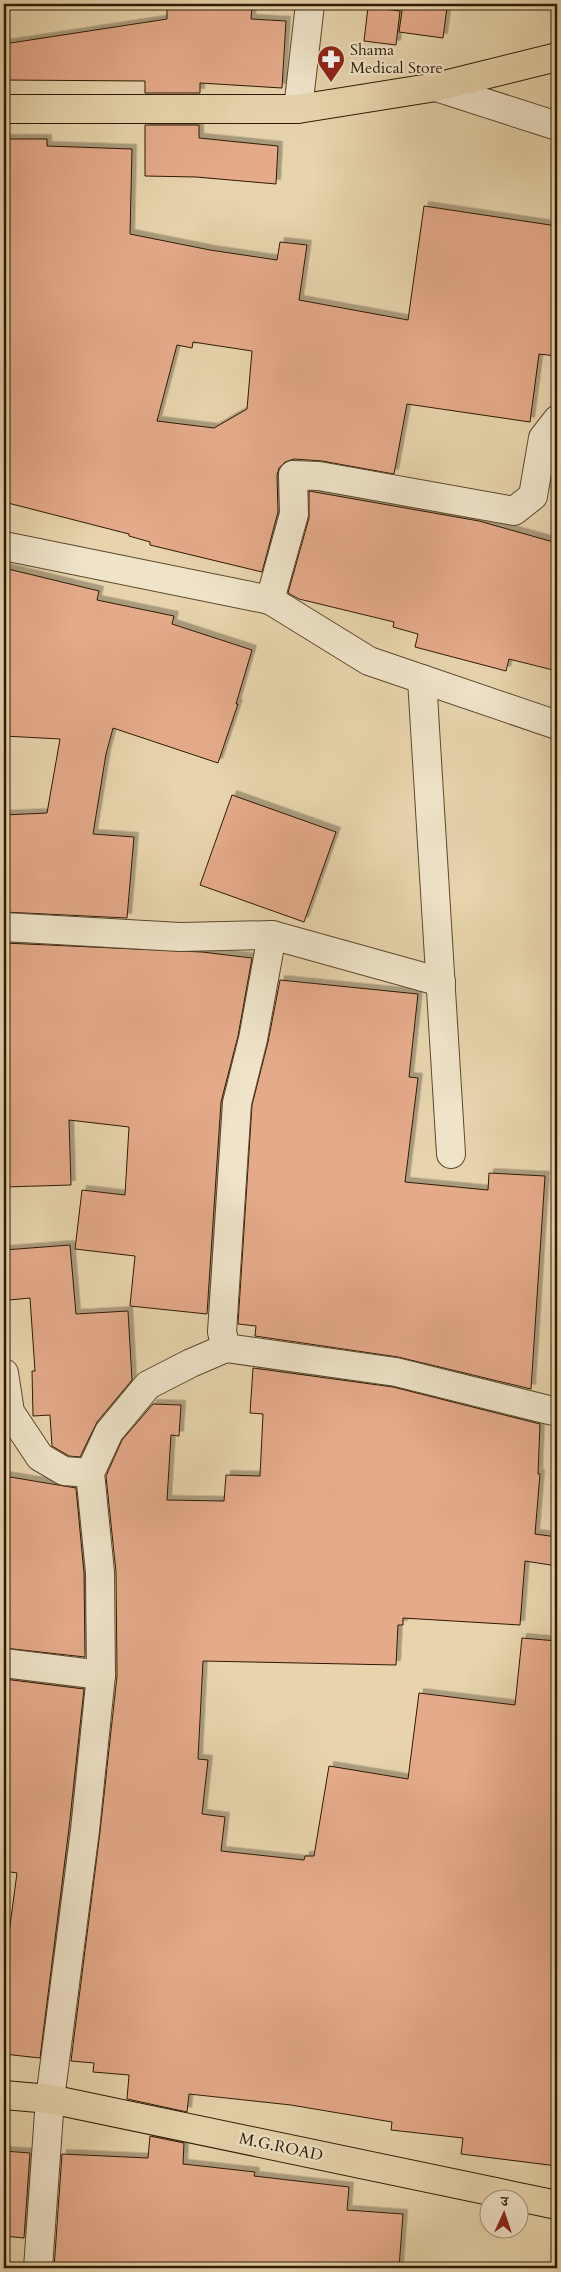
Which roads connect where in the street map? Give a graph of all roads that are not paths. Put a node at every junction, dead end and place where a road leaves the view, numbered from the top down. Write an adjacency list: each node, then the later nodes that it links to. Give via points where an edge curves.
1 (310, 4): 5 (street)
2 (557, 57): 3 (main road)
3 (436, 87): 5 (main road); 6 (street)
4 (4, 109): 5 (main road)
5 (298, 109)
6 (557, 126)
7 (557, 420): 9 (street, via 543,438 533,496 514,511 293,474 294,514)
8 (4, 546): 9 (street)
9 (270, 600): 10 (street, via 369,661)
10 (422, 679): 11 (street); 14 (street)
11 (557, 724)
12 (4, 928): 13 (street, via 180,937)
13 (272, 935): 14 (street); 16 (street, via 253,1040 237,1103 222,1332)
14 (441, 982): 15 (street)
15 (451, 1154)
16 (226, 1348): 18 (street, via 396,1372); 20 (street, via 148,1385 109,1432)
17 (4, 1373): 19 (street)
18 (557, 1412)
19 (14, 1431): 20 (street, via 40,1457 64,1471)
20 (90, 1473): 22 (street, via 100,1572)
21 (4, 1663): 22 (street)
22 (101, 1675): 24 (street, via 85,1830)
23 (4, 2095): 24 (main road, M.G.ROAD)
24 (50, 2099): 25 (main road, M.G.ROAD); 26 (street)
25 (557, 2205)
26 (38, 2268)

